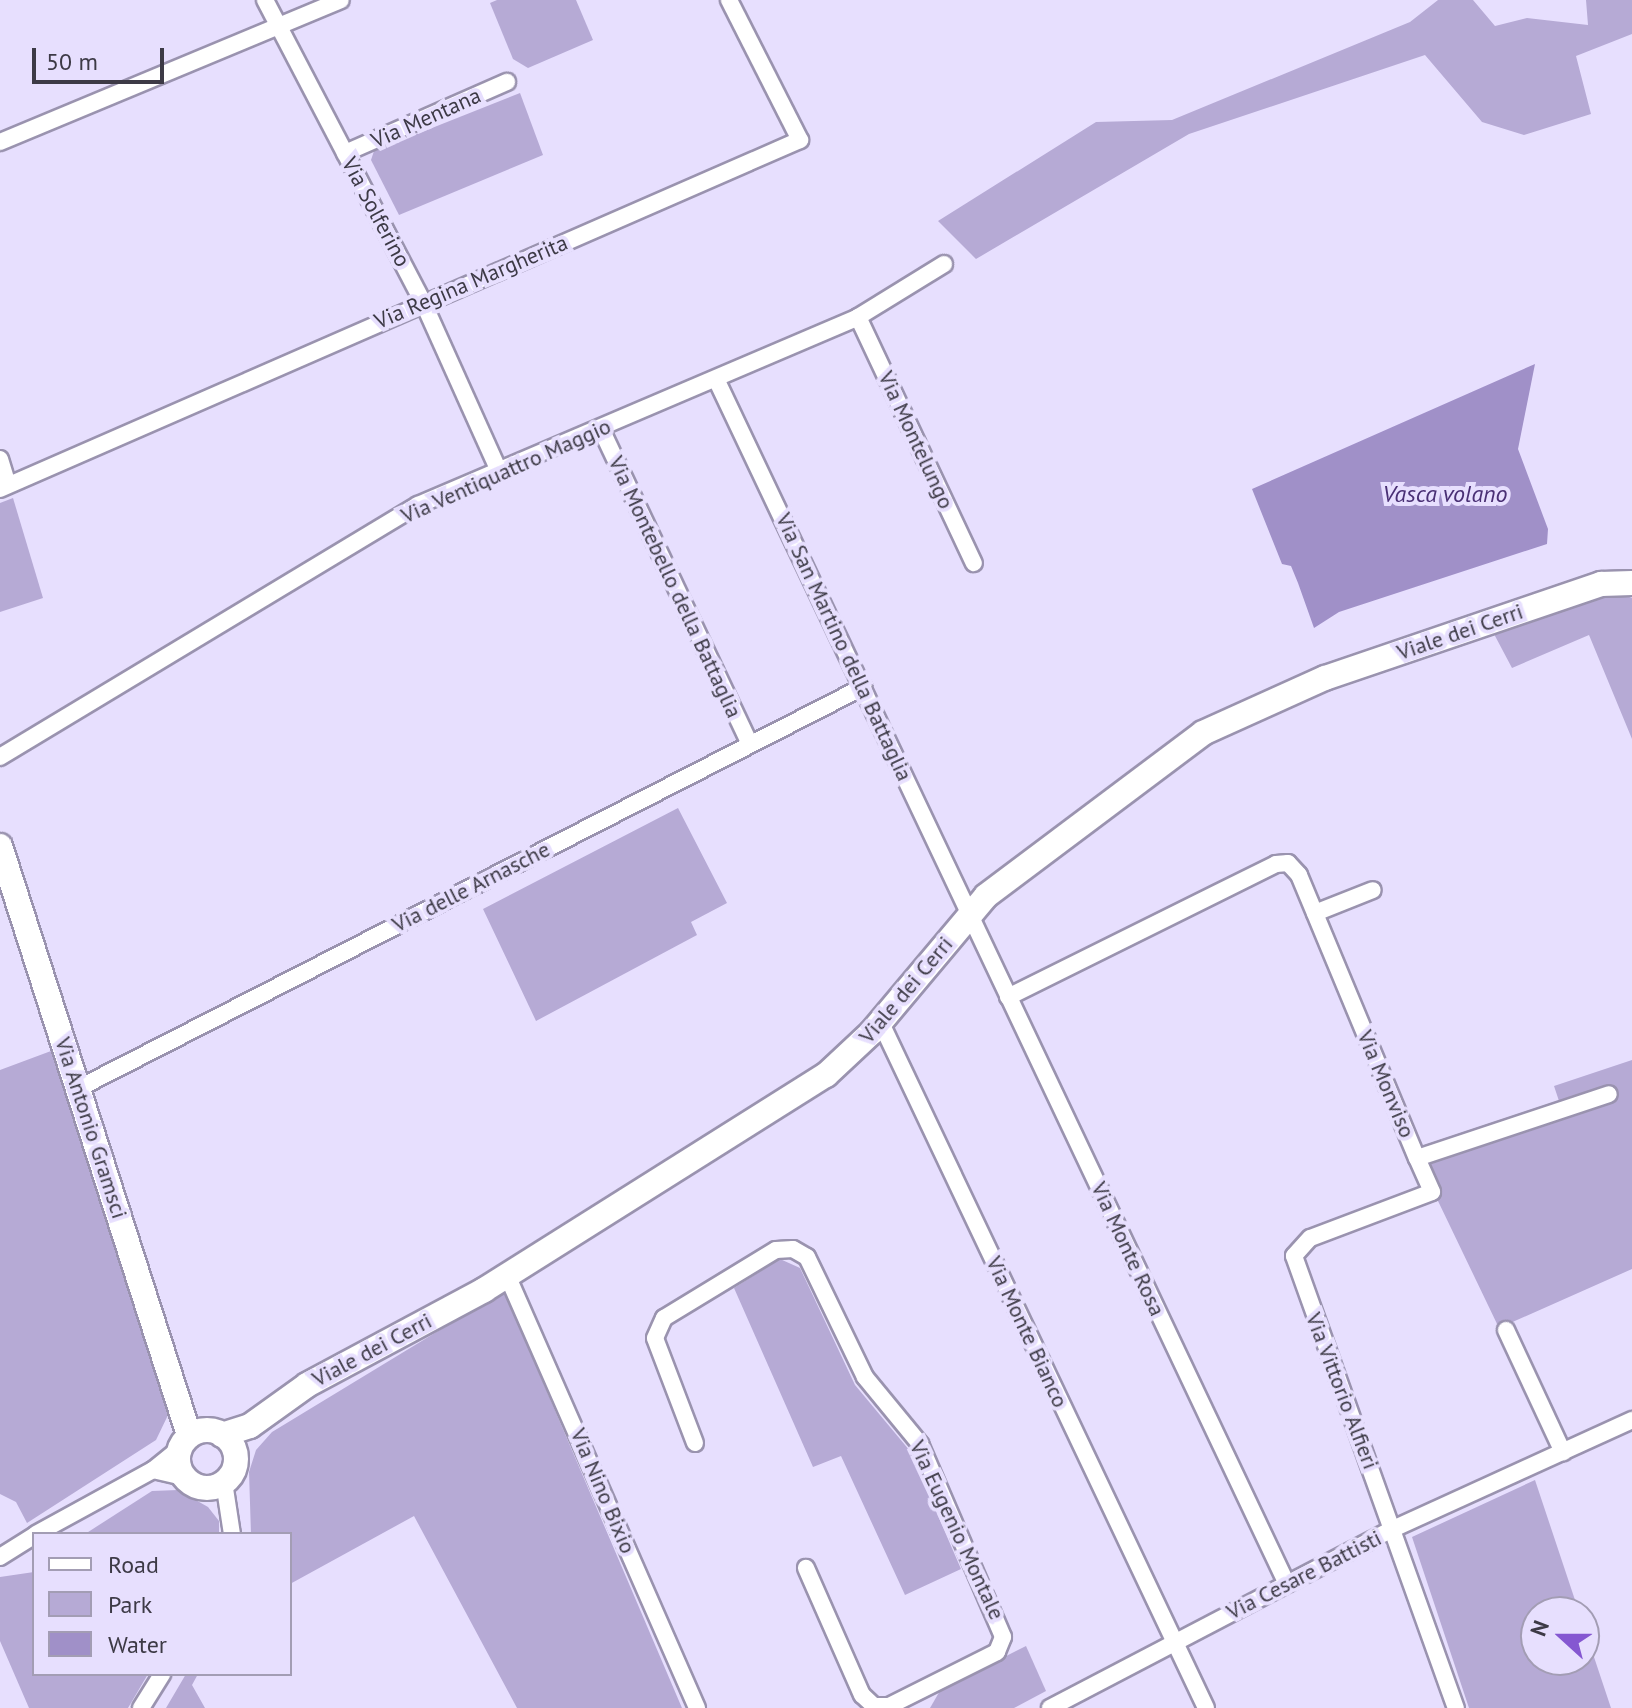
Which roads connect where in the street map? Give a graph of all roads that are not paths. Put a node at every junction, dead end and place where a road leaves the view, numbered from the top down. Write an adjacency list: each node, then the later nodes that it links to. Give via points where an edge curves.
1 (265, 0): 4 (street, Via Solferino)
2 (341, 0): 4 (street)
3 (729, 0): 9 (street, Via Regina Margherita, via 800,140)
4 (278, 27): 6 (street); 7 (street, Via Solferino)
5 (507, 82): 7 (street, Via Mentana)
6 (0, 142)
7 (345, 153): 9 (street, Via Solferino)
8 (944, 264): 10 (street, Via Ventiquattro Maggio)
9 (423, 302): 14 (street, Via Solferino); 15 (street, Via Regina Margherita)
10 (858, 317): 11 (street, Via Ventiquattro Maggio); 16 (street, Via Montelungo)
11 (717, 381): 12 (street, Via Ventiquattro Maggio); 18 (street, Via San Martino della Battaglia)
12 (601, 429): 14 (street, Via Ventiquattro Maggio); 19 (street, Via Montebello della Battaglia)
13 (0, 459): 15 (street)
14 (499, 471): 20 (street, Via Ventiquattro Maggio, via 418,505)
15 (4, 487)
16 (974, 563)
17 (1632, 583): 23 (street, Viale dei Cerri, via 1601,584 1315,681 1234,716 1175,750)
18 (863, 687): 19 (street, Via delle Arnasche); 23 (street, Via San Martino della Battaglia)
19 (750, 744): 27 (street, Via delle Arnasche)
20 (0, 757)
21 (0, 846): 27 (street, Via Antonio Gramsci)
22 (1373, 890): 24 (street)
23 (970, 913): 25 (street, Via Monte Rosa); 26 (street, Viale dei Cerri)
24 (1315, 913): 25 (street, Via Monviso, via 1295,867 1276,864); 29 (street, Via Monviso)
25 (1008, 997): 45 (street, Via Monte Rosa)
26 (880, 1021): 30 (street, Viale dei Cerri, via 842,1062 808,1087); 46 (street, Via Monte Bianco)
27 (79, 1088): 33 (street, Via Antonio Gramsci, via 182,1410)
28 (1609, 1094): 29 (street, Via Monviso)
29 (1417, 1158): 39 (street, Via Vittorio Alfieri, via 1432,1192 1310,1238 1294,1256)
30 (507, 1275): 33 (street, Viale dei Cerri, via 307,1385 250,1426); 51 (street, Via Nino Bixio)
31 (1506, 1330): 35 (street)
32 (1632, 1420): 35 (street, Via Cesare Battisti)
33 (206, 1441): 36 (street); 37 (street); 38 (street)
34 (695, 1443): 48 (street, Via Eugenio Montale, via 655,1338 664,1318 776,1250 793,1249 807,1257 859,1368 920,1444 1001,1622 997,1652)
35 (1563, 1452): 39 (street, Via Cesare Battisti)
36 (153, 1470): 37 (street); 40 (street)
37 (183, 1477): 38 (street, via 195,1486)
38 (217, 1485): 41 (street, via 229,1509)
39 (1393, 1529): 45 (street, Via Cesare Battisti); 49 (street, Via Vittorio Alfieri)
40 (40, 1532)
41 (232, 1532)
42 (32, 1537): 43 (street)
43 (0, 1557)
44 (806, 1568): 48 (street, Via Eugenio Montale, via 862,1695 874,1706)
45 (1287, 1584): 46 (street, Via Cesare Battisti)
46 (1175, 1642): 52 (street, Via Cesare Battisti); 53 (street, Via Monte Bianco)
47 (161, 1676): 50 (street)
48 (914, 1701)
49 (1453, 1707)
50 (141, 1708)
51 (697, 1708)
52 (1050, 1708)
53 (1206, 1708)

